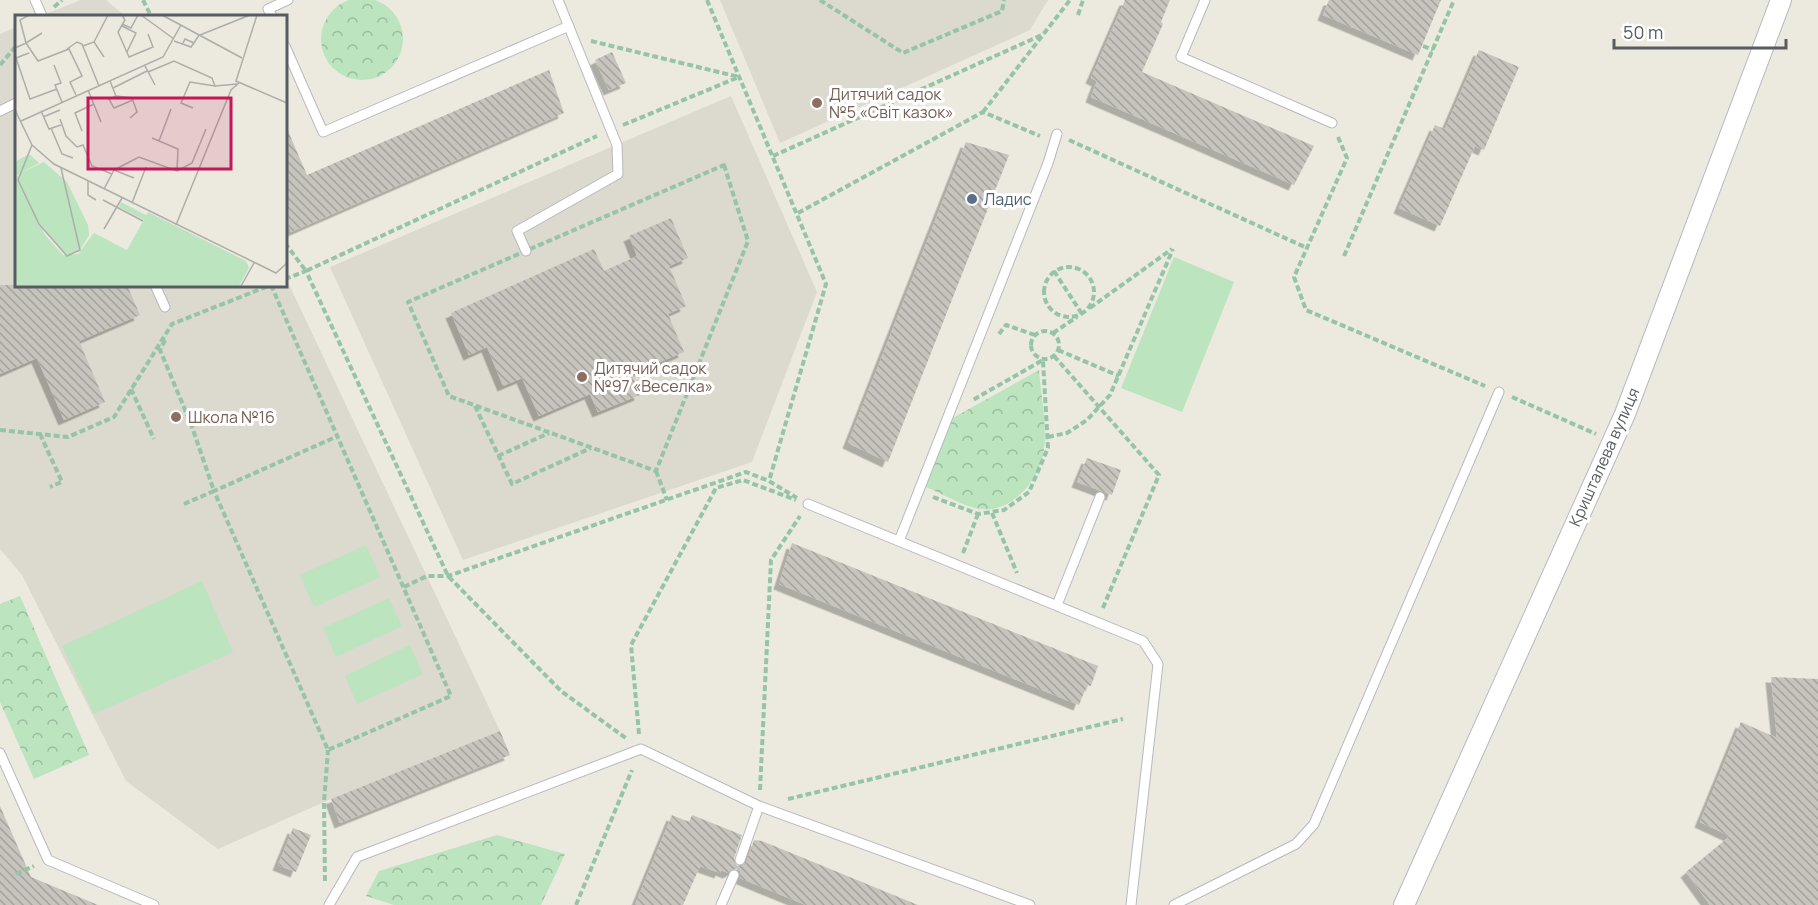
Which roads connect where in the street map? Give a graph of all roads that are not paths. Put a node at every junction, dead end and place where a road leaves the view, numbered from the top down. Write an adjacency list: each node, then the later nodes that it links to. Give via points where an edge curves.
1 (35, 0): 6 (lane)
2 (288, 0): 7 (lane, via 268,9)
3 (558, 0): 8 (lane)
4 (1205, 0): 12 (lane, via 1181,57)
5 (1781, 0): 32 (street, Кришталева вулиця, via 1613,441)
6 (42, 15)
7 (271, 15)
8 (569, 26): 9 (lane, via 323,132); 14 (lane, via 617,145 618,174 517,231)
9 (286, 48)
10 (15, 104): 11 (lane)
11 (0, 111)
12 (1332, 123)
13 (1057, 134): 20 (lane)
14 (526, 251)
15 (155, 286): 16 (lane)
16 (165, 307)
17 (1499, 392): 31 (lane, via 1314,824 1296,844)
18 (1100, 497): 21 (lane)
19 (808, 504): 20 (lane)
20 (899, 541): 21 (lane)
21 (1057, 604): 30 (lane, via 1143,641 1158,664)
22 (0, 753): 26 (lane, via 48,860)
23 (759, 806): 24 (lane); 27 (lane, via 641,749 357,857); 29 (lane)
24 (740, 860)
25 (734, 875): 28 (lane)
26 (154, 905)
27 (329, 905)
28 (722, 905)
29 (1030, 905)
30 (1131, 905)
31 (1174, 905)
32 (1404, 905)

